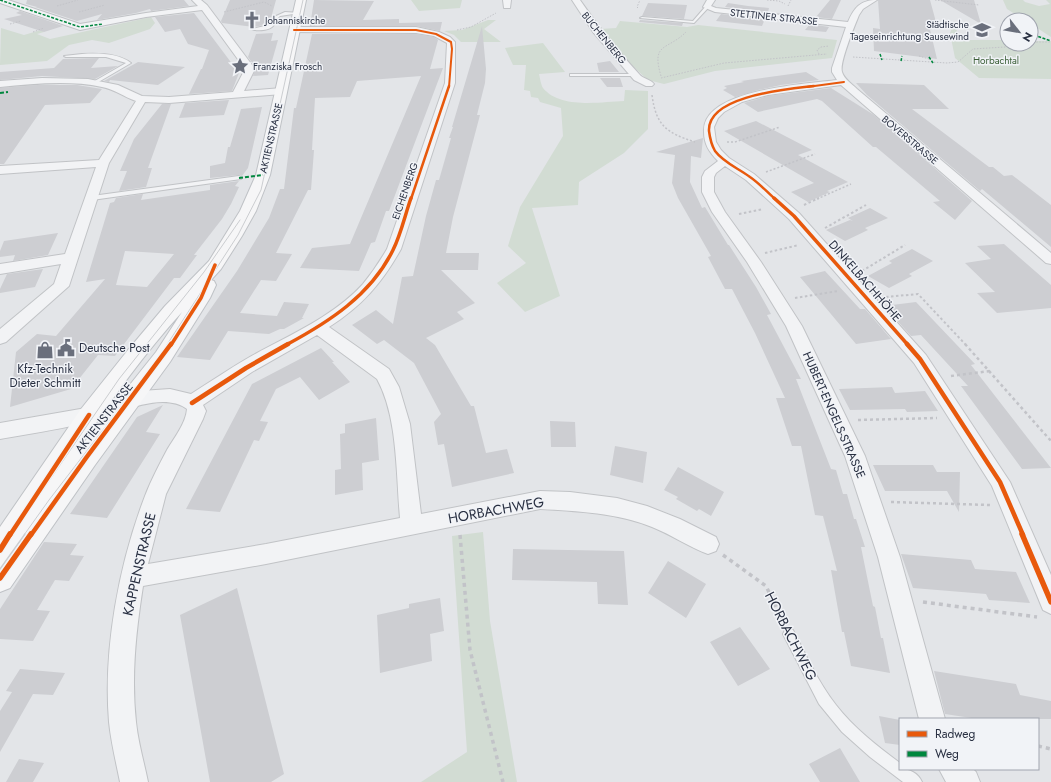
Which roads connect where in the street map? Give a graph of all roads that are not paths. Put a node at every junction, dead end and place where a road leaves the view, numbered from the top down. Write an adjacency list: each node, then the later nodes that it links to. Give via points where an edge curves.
1 (196, 0): 6 (street)
2 (576, 0): 14 (street, BUCHENBERG, via 596,30)
3 (873, 0): 9 (street, BOVERSTRASSE, via 857,11)
4 (3, 2): 6 (street, via 80,27)
5 (709, 4): 8 (lane, via 694,22); 9 (street, STETTINER STRASSE, via 722,11)
6 (204, 7): 20 (street, via 250,69)
7 (300, 7): 10 (lane, via 274,17 271,26); 11 (main road, AKTIENSTRASSE)
8 (642, 18)
9 (849, 25): 15 (street, BOVERSTRASSE, via 836,70)
10 (254, 29)
11 (294, 30): 19 (main road, AKTIENSTRASSE); 31 (street, EICHENBERG, via 422,31 447,39 451,42 452,49 450,83 389,260 382,272 358,298)
12 (66, 56): 16 (lane, via 103,55 129,63)
13 (572, 75): 14 (lane, BUCHENBERG)
14 (634, 75): 18 (street, BUCHENBERG)
15 (844, 82): 22 (street, via 767,92 738,100 713,117 709,127); 28 (street, BOVERSTRASSE)
16 (95, 83): 17 (street, via 55,81); 21 (street, via 115,87 132,97)
17 (0, 84)
18 (649, 84)
19 (282, 92): 20 (street); 29 (main road, AKTIENSTRASSE, via 258,190 234,236)
20 (237, 94): 21 (street, via 169,100)
21 (142, 99): 23 (street)
22 (716, 151): 41 (street, DINKELBACHHÖHE, via 784,208 859,288 920,359 1000,482); 43 (street, HUBERT-ENGELS-STRASSE, via 708,177 708,192 794,326 855,456 901,599)
23 (103, 163): 24 (street); 26 (street)
24 (0, 170)
25 (239, 178): 26 (lane)
26 (92, 198): 27 (street)
27 (70, 258): 30 (street); 32 (street, via 61,286)
28 (1051, 260)
29 (215, 265): 34 (main road, AKTIENSTRASSE, via 138,352); 34 (main road, AKTIENSTRASSE, via 202,298 163,357)
30 (0, 269)
31 (318, 328): 33 (street, EICHENBERG, via 253,363); 36 (street, via 383,374 388,381 401,426)
32 (0, 338)
33 (192, 403): 34 (street, via 185,399 160,396); 39 (street, KAPPENSTRASSE, via 196,412 153,501)
34 (111, 407): 35 (street, via 60,422); 38 (main road, AKTIENSTRASSE); 40 (main road, AKTIENSTRASSE, via 86,458)
35 (0, 431)
36 (411, 526): 37 (street, HORBACHWEG, via 540,500 574,501 606,506 660,520); 39 (street, HORBACHWEG)
37 (708, 544)
38 (0, 550)
39 (133, 577): 45 (street, KAPPENSTRASSE, via 124,628 121,696 123,729)
40 (0, 578)
41 (1047, 610)
42 (789, 634): 46 (lane, HORBACHWEG, via 837,717 881,757)
43 (932, 718)
44 (954, 770): 47 (street)
45 (134, 782)
46 (915, 782)
47 (966, 782)

